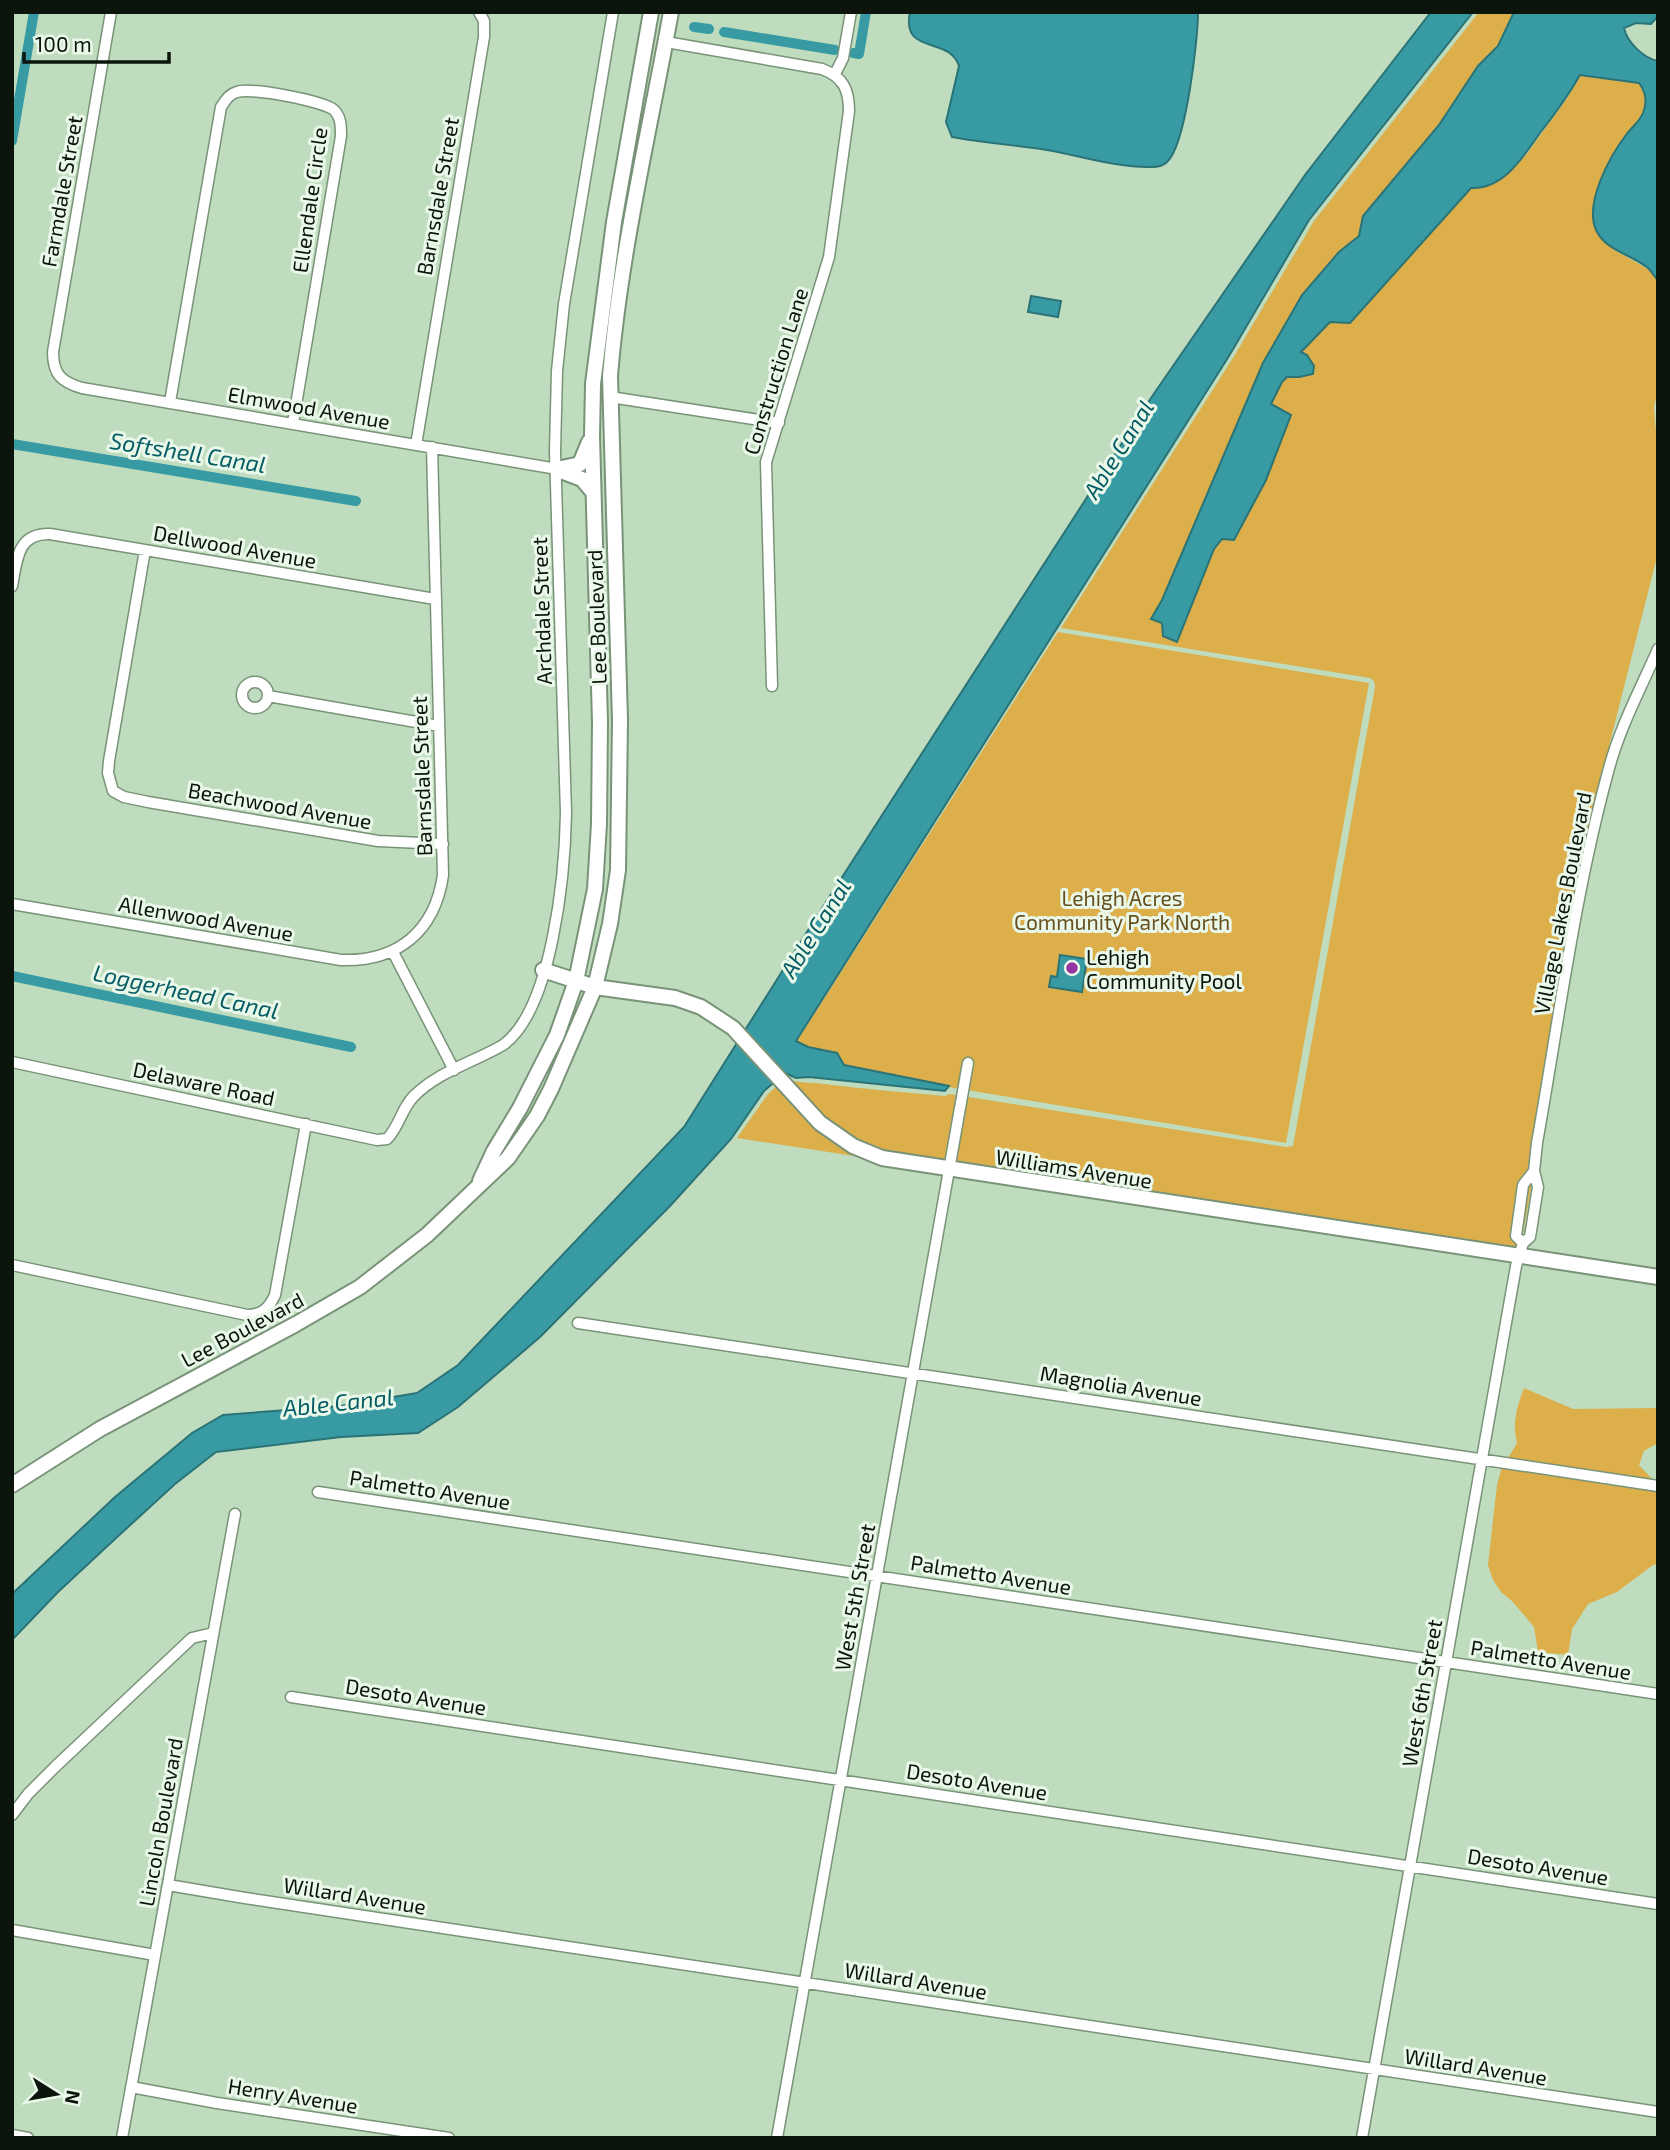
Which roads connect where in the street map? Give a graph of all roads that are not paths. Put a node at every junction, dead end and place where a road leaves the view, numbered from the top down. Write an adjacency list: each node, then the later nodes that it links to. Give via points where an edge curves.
1 (111, 12): 11 (street, Farmdale Street, via 53,352)
2 (479, 12): 18 (street, Barnsdale Street, via 484,37)
3 (613, 12): 20 (street, Archdale Street, via 561,331 555,414)
4 (651, 12): 9 (main road, Lee Boulevard)
5 (671, 12): 7 (main road, Lee Boulevard)
6 (851, 12): 8 (street, via 843,58)
7 (666, 42): 8 (street, via 809,65); 10 (main road, Lee Boulevard)
8 (835, 74): 16 (street, Construction Lane, via 849,95 849,111 829,257)
9 (630, 136): 10 (main road, via 635,157 629,198); 12 (main road, Lee Boulevard, via 601,304)
10 (635, 209): 13 (main road, Lee Boulevard, via 612,346)
11 (57, 376): 14 (street, Elmwood Avenue, via 82,388)
12 (592, 396): 13 (main road); 17 (main road, Lee Boulevard)
13 (610, 397): 16 (street); 26 (main road, Lee Boulevard)
14 (170, 402): 15 (street, Elmwood Avenue); 15 (street, Ellendale Circle, via 221,107 237,92 295,98 325,104 337,112 341,136)
15 (293, 423): 18 (street, Elmwood Avenue)
16 (779, 423): 28 (street, Construction Lane, via 764,475)
17 (592, 430): 20 (main road, via 582,462); 21 (main road, Lee Boulevard)
18 (416, 445): 19 (street, Elmwood Avenue)
19 (432, 447): 20 (street, Elmwood Avenue); 25 (street, Barnsdale Street)
20 (557, 469): 21 (main road, via 582,479); 34 (street, Archdale Street, via 566,838 561,893)
21 (593, 492): 22 (main road, Lee Boulevard)
22 (594, 537): 26 (main road, via 604,555 607,627); 35 (main road, Lee Boulevard, via 600,722 598,867)
23 (145, 550): 24 (street, Dellwood Avenue, via 39,534 29,537 19,551); 25 (street, Dellwood Avenue); 31 (street, Beachwood Avenue, via 108,761 113,790 124,797 378,841)
24 (12, 586)
25 (435, 599): 30 (street, Barnsdale Street)
26 (617, 632): 36 (main road, Lee Boulevard, via 618,870)
27 (1658, 649): 44 (street, Village Lakes Boulevard, via 1608,771 1534,1171 1523,1185 1516,1236)
28 (772, 686)
29 (268, 696): 30 (street)
30 (439, 726): 31 (street, Barnsdale Street)
31 (443, 844): 33 (street, Barnsdale Street, via 437,903 424,924)
32 (12, 904): 33 (street, Allenwood Avenue, via 341,960)
33 (393, 953): 39 (street)
34 (543, 970): 35 (main road, Williams Avenue); 39 (street, Archdale Street, via 524,1021 512,1039)
35 (576, 981): 36 (main road, Williams Avenue); 43 (main road, Lee Boulevard, via 557,1035)
36 (595, 987): 42 (main road, Williams Avenue, via 701,1007 733,1028 820,1123 843,1140 882,1158); 43 (main road, Lee Boulevard, via 537,1116 508,1158)
37 (12, 1062): 40 (street, Delaware Road)
38 (968, 1063): 42 (street, West 5th Street)
39 (454, 1070): 41 (street, Archdale Street, via 410,1100)
40 (306, 1124): 41 (street, Delaware Road); 45 (street, via 275,1295 263,1312 247,1315)
41 (387, 1139)
42 (949, 1170): 44 (main road, Williams Avenue); 48 (street, West 5th Street)
43 (477, 1189): 50 (main road, Lee Boulevard, via 408,1251 349,1294)
44 (1521, 1249): 46 (main road, Williams Avenue); 49 (street, West 6th Street)
45 (12, 1265)
46 (1658, 1277)
47 (579, 1323): 48 (street, Magnolia Avenue)
48 (913, 1373): 49 (street, Magnolia Avenue); 54 (street, West 5th Street)
49 (1482, 1459): 51 (street, Magnolia Avenue); 56 (street, West 6th Street)
50 (15, 1478)
51 (1658, 1486)
52 (318, 1492): 54 (street, Palmetto Avenue)
53 (235, 1514): 55 (street, Lincoln Boulevard)
54 (877, 1576): 56 (street, Palmetto Avenue); 59 (street, West 5th Street)
55 (214, 1633): 60 (street, via 192,1638 183,1646 27,1794); 62 (street, Lincoln Boulevard)
56 (1446, 1662): 57 (street, Palmetto Avenue); 61 (street, West 6th Street)
57 (1658, 1694)
58 (290, 1697): 59 (street, Desoto Avenue)
59 (841, 1779): 61 (street, Desoto Avenue); 66 (street, West 5th Street)
60 (12, 1815)
61 (1410, 1866): 63 (street, Desoto Avenue); 67 (street, West 6th Street)
62 (168, 1885): 65 (street, Lincoln Boulevard); 66 (street, Willard Avenue)
63 (1658, 1903)
64 (12, 1930): 65 (street)
65 (155, 1955): 68 (street, Lincoln Boulevard)
66 (805, 1983): 67 (street, Willard Avenue); 74 (street, West 5th Street)
67 (1374, 2070): 69 (street, Willard Avenue); 75 (street, West 6th Street)
68 (131, 2087): 72 (street, Lincoln Boulevard); 73 (street, Henry Avenue)
69 (1658, 2112)
70 (12, 2135): 71 (street)
71 (29, 2138)
72 (122, 2138)
73 (449, 2138)
74 (777, 2138)
75 (1362, 2138)

